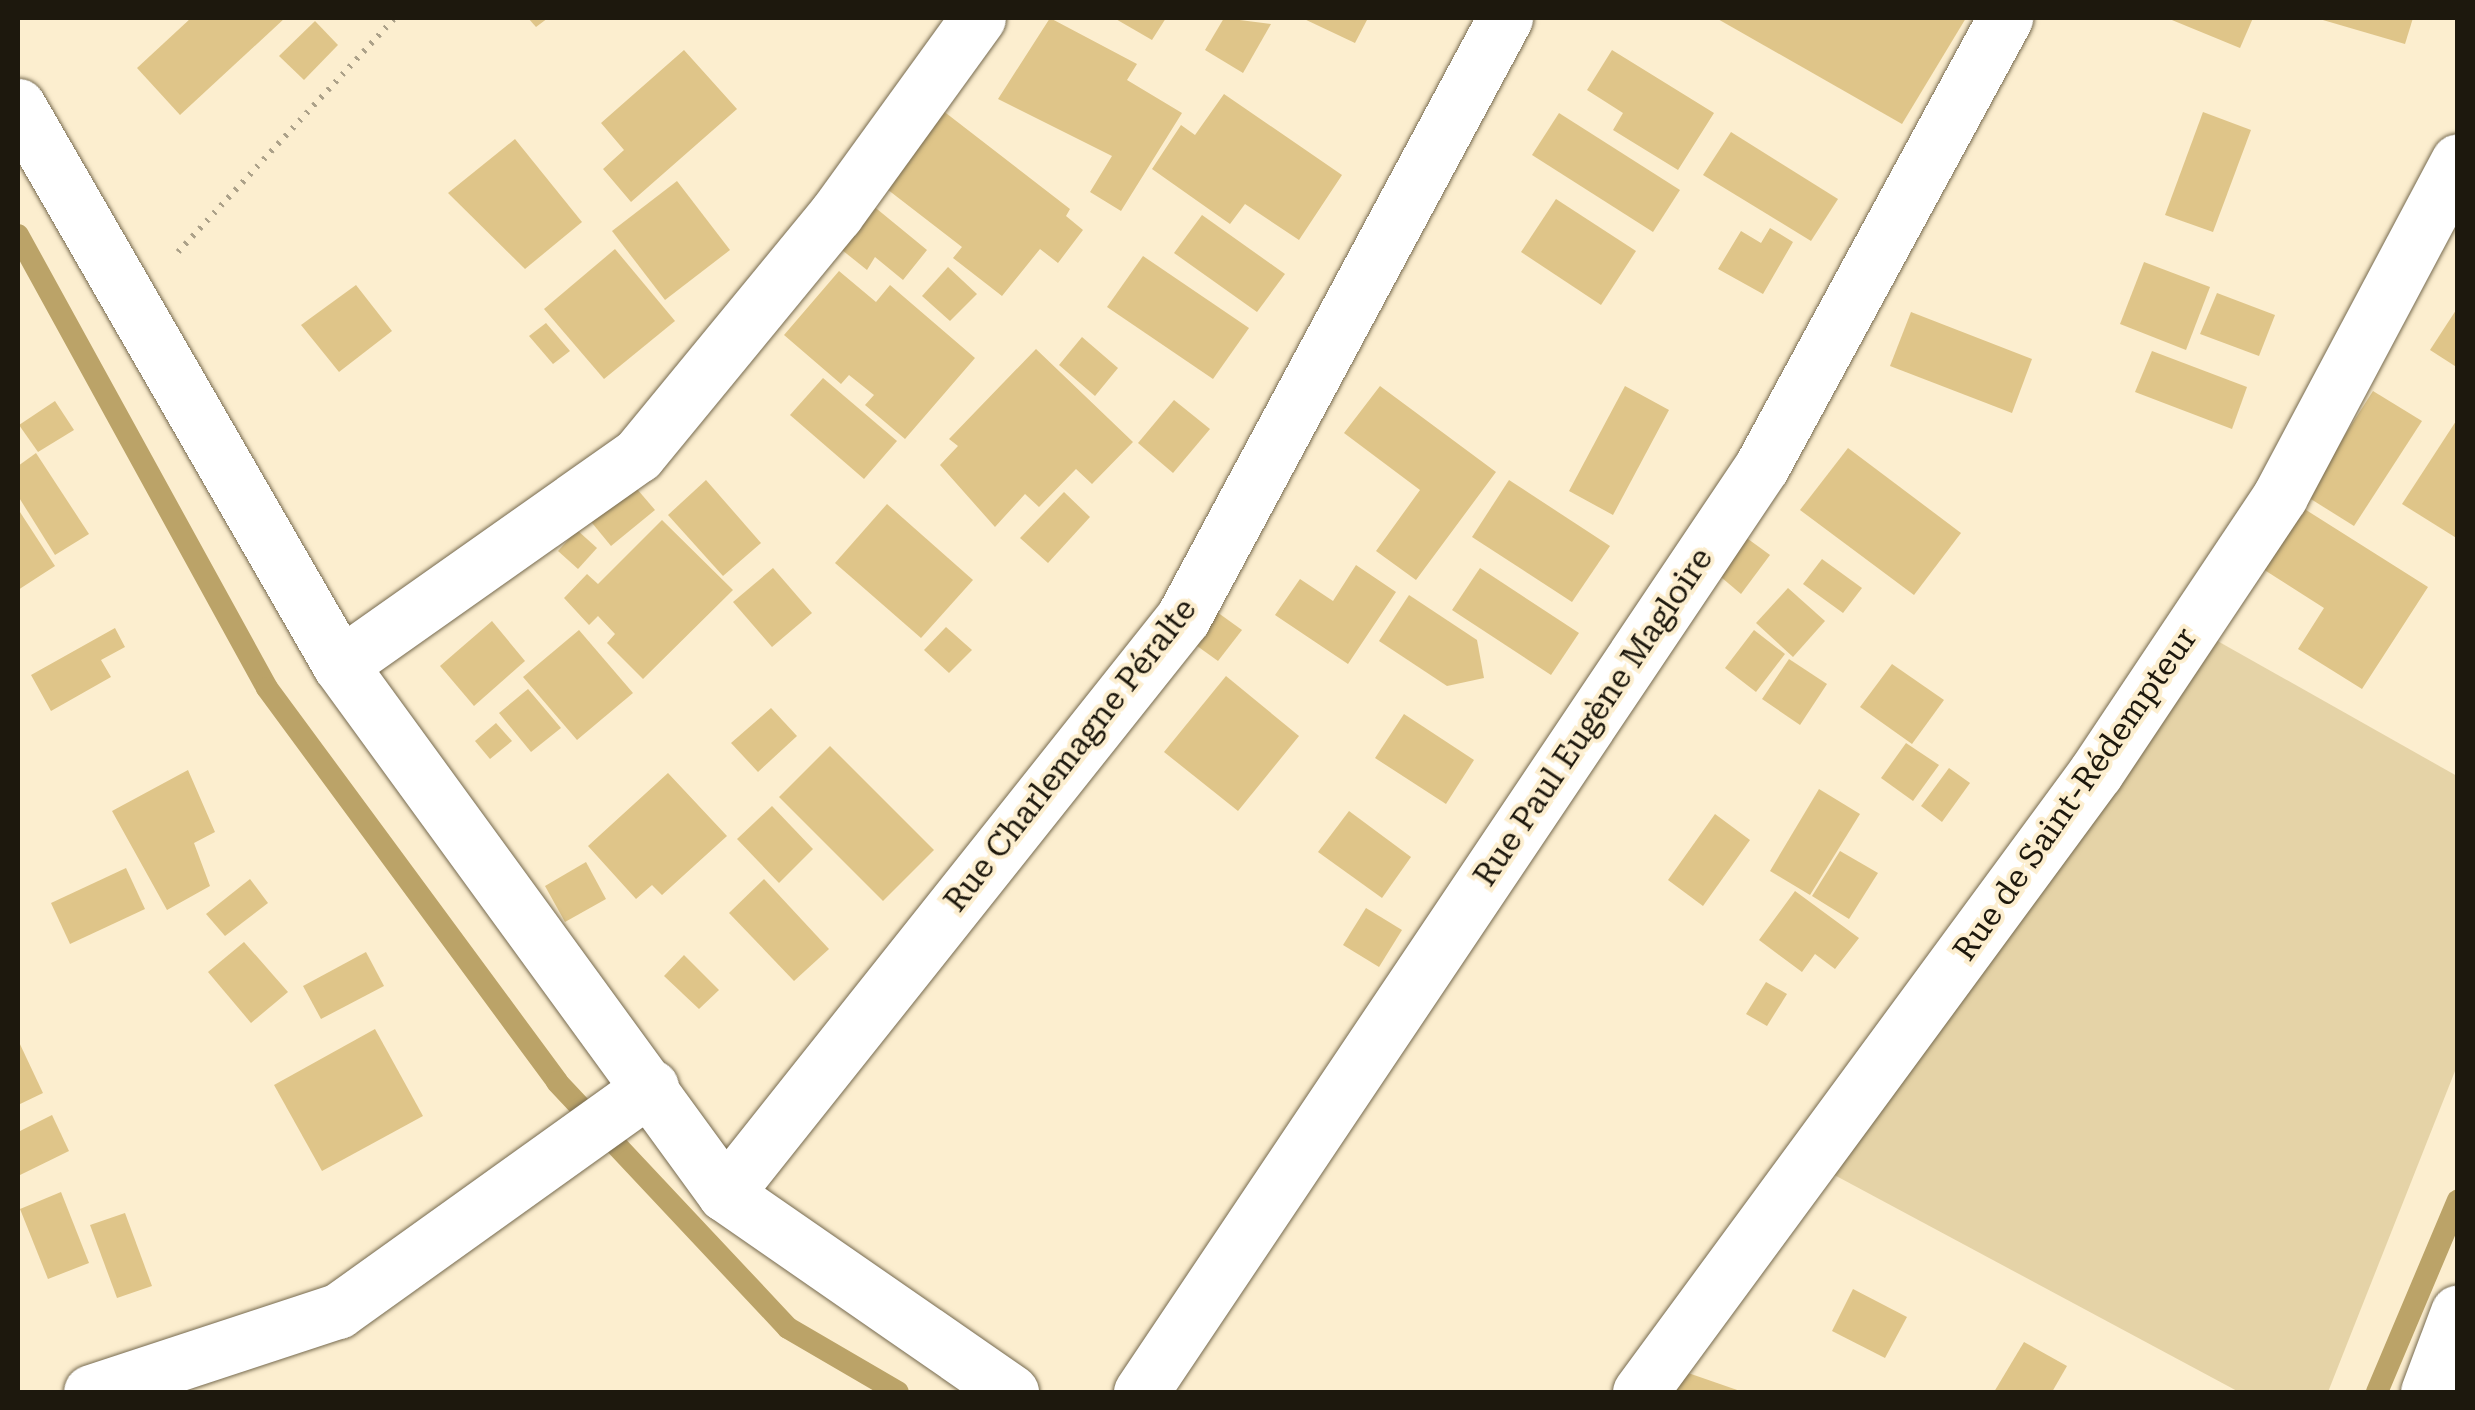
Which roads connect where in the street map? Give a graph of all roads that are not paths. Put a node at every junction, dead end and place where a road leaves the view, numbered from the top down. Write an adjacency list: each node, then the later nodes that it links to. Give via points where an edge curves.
1 (978, 18): 6 (street, via 836,214 638,455)
2 (1504, 18): 8 (street, Rue Charlemagne Péralte, via 1183,618)
3 (2005, 18): 12 (street, Rue Paul Eugène Magloire, via 1762,466)
4 (18, 106): 6 (street)
5 (2458, 161): 13 (street, Rue de Saint-Rédempteur, via 2248,544 2096,772)
6 (340, 664): 7 (street)
7 (651, 1087): 8 (street); 10 (street, via 338,1311)
8 (725, 1194): 11 (street)
9 (2458, 1312): 14 (street)
10 (90, 1392)
11 (1012, 1392)
12 (1141, 1392)
13 (1640, 1392)
14 (2428, 1392)

